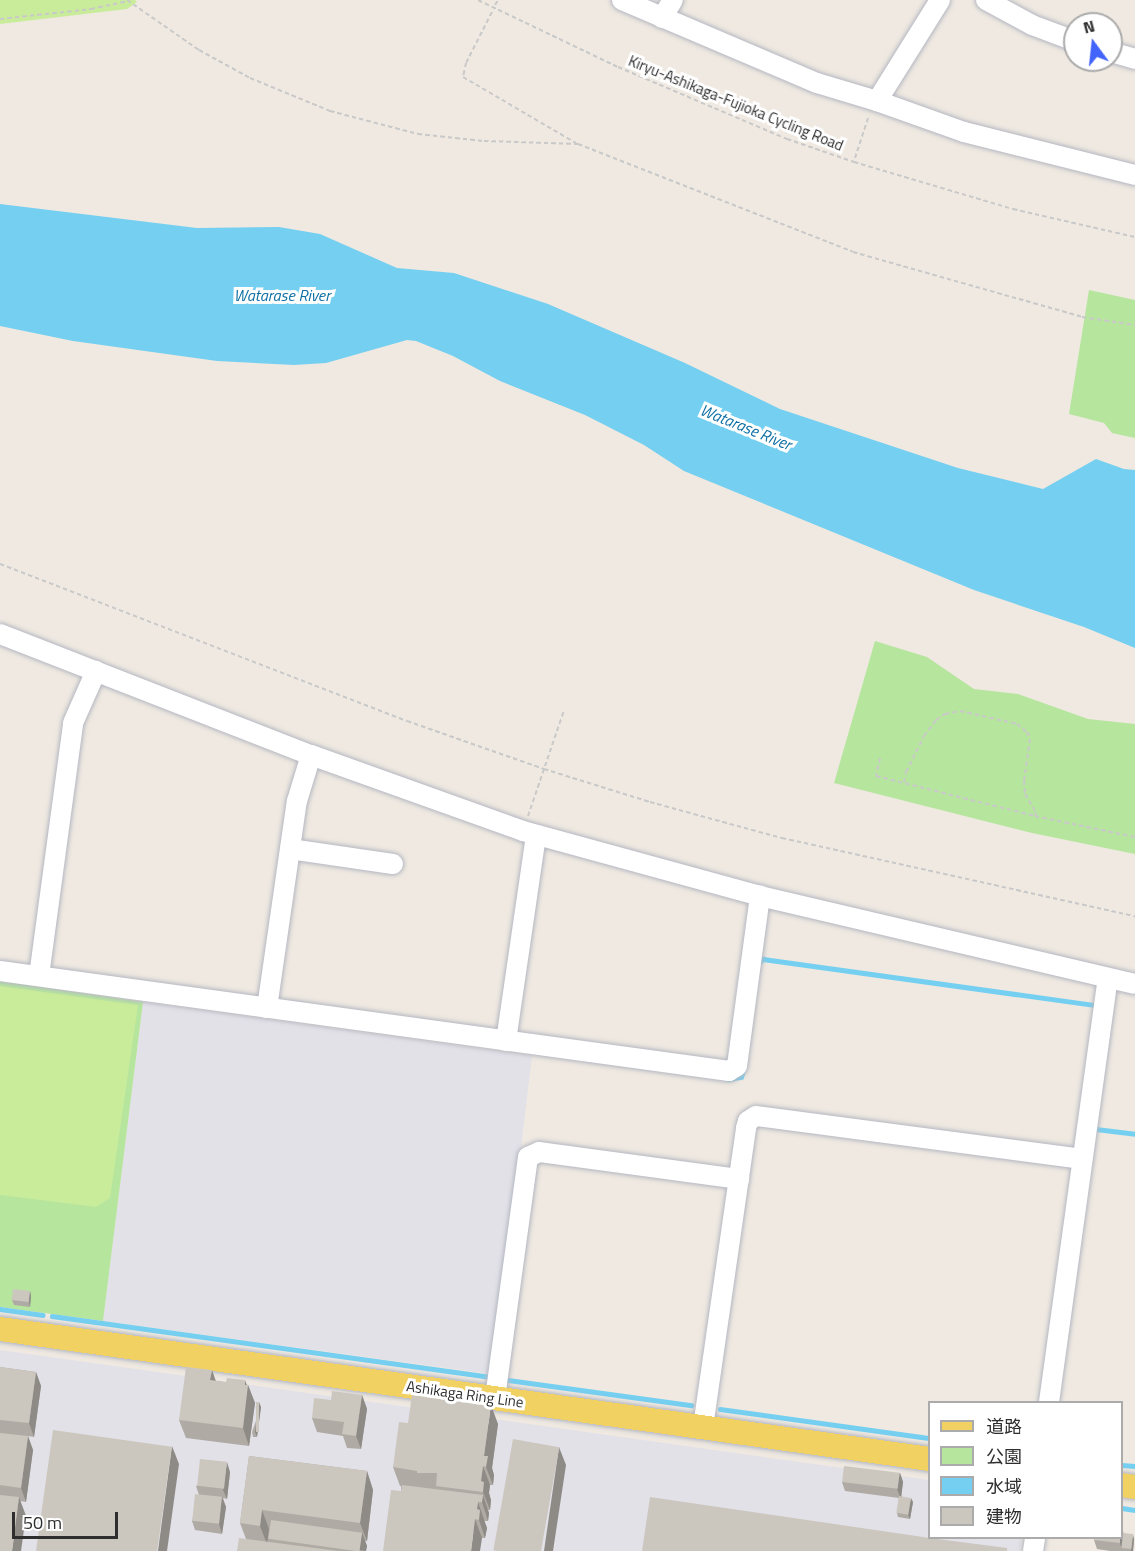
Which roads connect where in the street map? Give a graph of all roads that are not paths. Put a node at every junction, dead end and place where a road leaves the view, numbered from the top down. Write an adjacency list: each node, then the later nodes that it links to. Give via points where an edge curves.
1 (622, 0): 5 (street)
2 (673, 0): 5 (street)
3 (940, 0): 7 (street)
4 (986, 0): 6 (street, via 1032,26)
5 (662, 18): 7 (street)
6 (1063, 37)
7 (873, 109): 8 (street)
8 (1135, 175)
9 (0, 633): 10 (street)
10 (96, 671): 11 (street); 17 (street, via 73,723)
11 (311, 755): 12 (street); 13 (street, via 297,801)
12 (532, 826): 15 (street); 21 (street)
13 (290, 849): 14 (street); 20 (street)
14 (393, 864)
15 (760, 896): 18 (street); 21 (street, via 737,1066 729,1071)
16 (0, 971): 17 (street)
17 (39, 976): 20 (street)
18 (1108, 979): 19 (street); 22 (street)
19 (1135, 984)
20 (267, 1008): 21 (street)
21 (506, 1041)
22 (1082, 1159): 23 (street, via 756,1116 746,1128); 26 (street)
23 (739, 1179): 25 (street, via 539,1152 528,1157); 27 (street)
24 (0, 1329): 25 (main road, Ashikaga Ring Line)
25 (495, 1398): 27 (main road, Ashikaga Ring Line)
26 (1049, 1401)
27 (703, 1427): 28 (main road, Ashikaga Ring Line)
28 (928, 1459)

